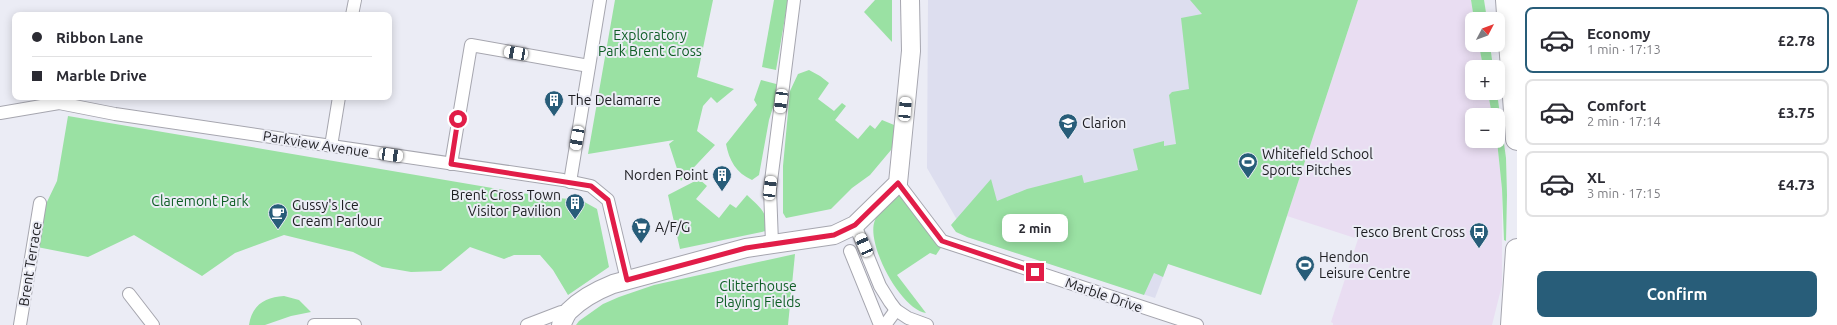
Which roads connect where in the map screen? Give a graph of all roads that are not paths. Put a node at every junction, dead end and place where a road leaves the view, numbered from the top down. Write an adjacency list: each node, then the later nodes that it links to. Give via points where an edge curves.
1 (354, 0): 7 (street)
2 (600, 0): 10 (street)
3 (794, 0): 21 (street, via 770,188)
4 (910, 0): 18 (street, via 911,51)
5 (1493, 0): 8 (highway)
6 (1507, 0): 13 (highway)
7 (352, 12)
8 (1495, 12)
9 (1502, 52): 15 (highway)
10 (589, 66): 16 (street, via 471,45); 17 (street)
11 (339, 100): 14 (street)
12 (0, 113): 14 (street, Parkview Avenue, via 59,103)
13 (1517, 139)
14 (331, 146): 16 (street, Parkview Avenue)
15 (1517, 149)
16 (451, 164): 17 (street, Parkview Avenue)
17 (566, 181): 24 (street, Parkview Avenue, via 591,186 608,200)
18 (898, 183): 20 (street); 36 (street, Marble Drive, via 942,241)
19 (40, 203): 28 (street, Brent Terrace)
20 (855, 225): 21 (street, via 834,235); 26 (street, via 880,286)
21 (772, 243): 24 (street)
22 (1517, 250): 37 (highway)
23 (850, 252): 33 (street)
24 (627, 280): 27 (street, via 600,289)
25 (129, 294): 29 (street)
26 (896, 310): 34 (street); 35 (street)
27 (565, 318): 32 (street, via 560,312)
28 (20, 325)
29 (153, 325)
30 (314, 325): 31 (street)
31 (355, 325)
32 (527, 325)
33 (880, 325)
34 (885, 325)
35 (927, 325)
36 (1197, 325)
37 (1512, 325)

